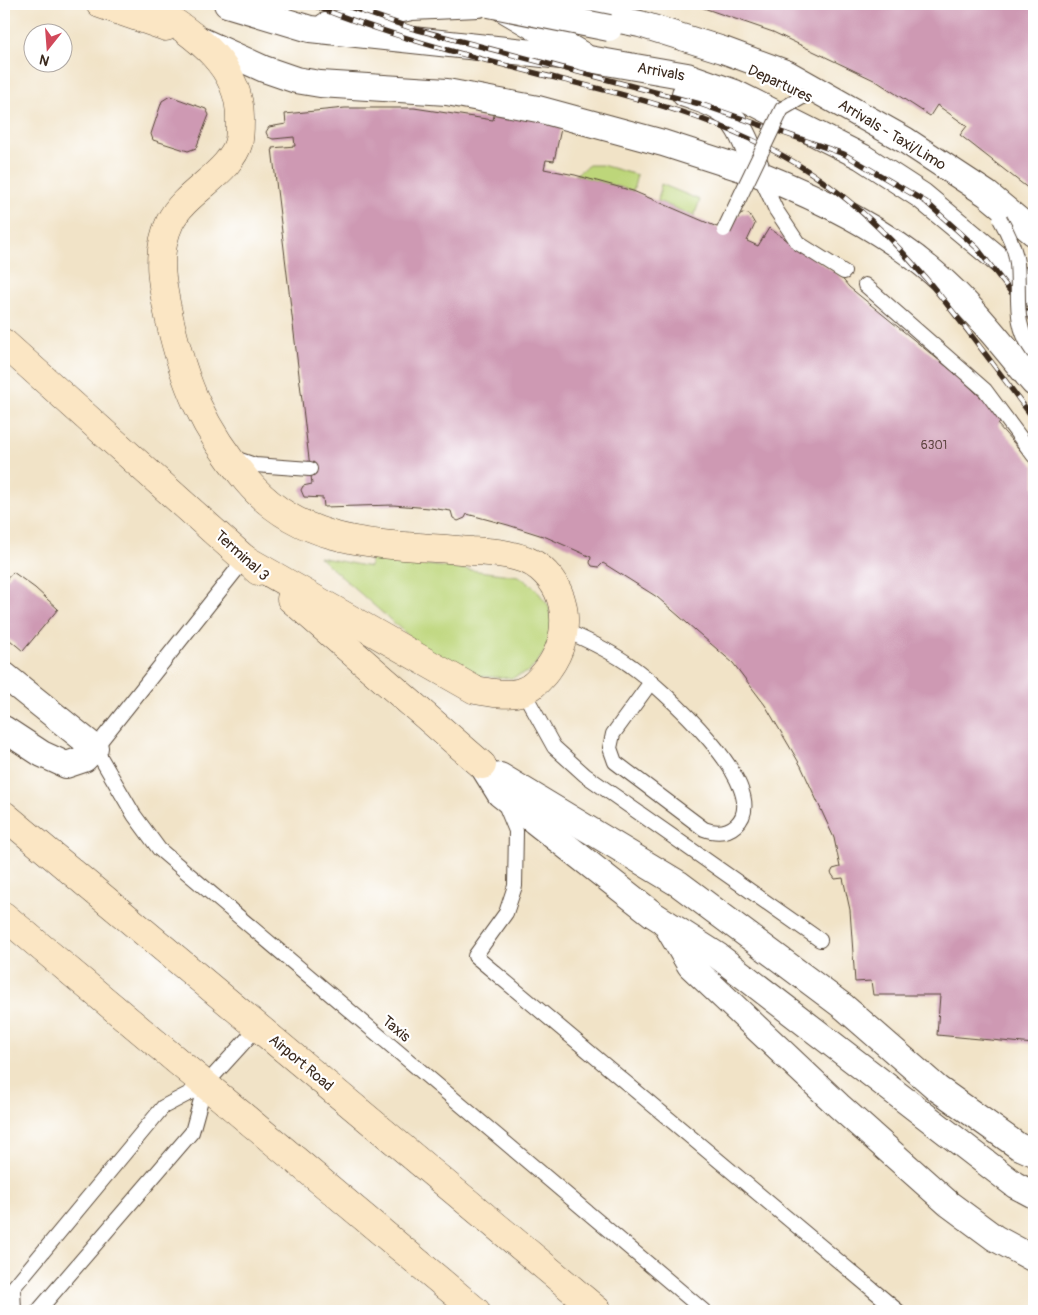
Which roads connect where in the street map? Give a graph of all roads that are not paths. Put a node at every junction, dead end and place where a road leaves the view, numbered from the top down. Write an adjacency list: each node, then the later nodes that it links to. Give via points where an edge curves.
1 (100, 4): 11 (street)
2 (147, 4): 11 (street)
3 (227, 4): 10 (street, Arrivals)
4 (478, 4): 10 (street, via 411,6)
5 (490, 4): 9 (street, Departures, bridge)
6 (496, 4): 12 (street)
7 (536, 4): 18 (street, Arrivals - Taxi/Limo, via 640,24 788,74 906,140 987,194)
8 (556, 4): 9 (street, bridge)
9 (610, 28): 14 (street, Departures, via 683,46 754,70)
10 (310, 29): 12 (street, Arrivals)
11 (200, 40): 15 (street, via 296,80 447,92 530,107 585,120); 26 (street, via 224,65 238,94 240,145 171,221 161,255 160,277 188,388)
12 (589, 59): 13 (street, Arrivals)
13 (643, 68): 15 (street, via 684,94 720,108 741,132); 22 (street, Arrivals, via 687,76 735,93 862,157 946,214)
14 (806, 95): 16 (street, Departures, via 887,139); 17 (lane, bridge, via 782,108)
15 (759, 174): 20 (lane, via 776,210 798,243); 25 (street, via 850,214 934,272 970,307)
16 (1000, 219): 19 (street, Departures); 24 (lane, bridge, via 1012,240 1017,261 1022,335)
17 (724, 230)
18 (1034, 233)
19 (1034, 247)
20 (844, 272)
21 (865, 285): 27 (lane, via 985,390)
22 (1034, 295)
23 (4, 343): 29 (street, Terminal 3)
24 (1034, 353)
25 (1034, 383)
26 (228, 456): 28 (lane, via 255,465); 30 (street, via 274,507 318,532 343,539 492,552 537,566 550,578 560,596)
27 (1034, 456)
28 (310, 469)
29 (245, 559): 33 (street, via 475,690); 35 (lane); 36 (street, Terminal 3)
30 (564, 630): 32 (lane, via 630,665); 33 (street, via 553,663)
31 (4, 675): 35 (street)
32 (651, 682): 32 (lane, via 613,734 610,748 615,762 704,829 722,832 731,829 746,808 742,789 699,727)
33 (523, 692): 41 (lane, via 554,747 585,775)
34 (4, 728): 35 (street, via 42,754 66,765 84,759)
35 (95, 748): 51 (lane, Taxis, via 134,815 159,849)
36 (482, 765): 37 (street); 44 (street, via 679,884 844,1008 938,1089 1018,1146)
37 (500, 794): 40 (street); 52 (lane, via 516,831 515,886 506,913 475,956)
38 (4, 815): 42 (street, Airport Road)
39 (4, 916): 43 (street)
40 (666, 924): 45 (street, via 718,956 1015,1185); 46 (street, via 690,965 839,1106 950,1204 996,1238)
41 (820, 940)
42 (258, 1027): 43 (lane); 50 (street, Airport Road)
43 (205, 1085): 47 (lane, via 163,1107 13,1288); 48 (lane, via 192,1132); 49 (street)
44 (1034, 1153)
45 (1034, 1195)
46 (1034, 1259)
47 (14, 1311)
48 (38, 1311)
49 (476, 1311)
50 (598, 1311)
51 (704, 1311)
52 (898, 1311)

